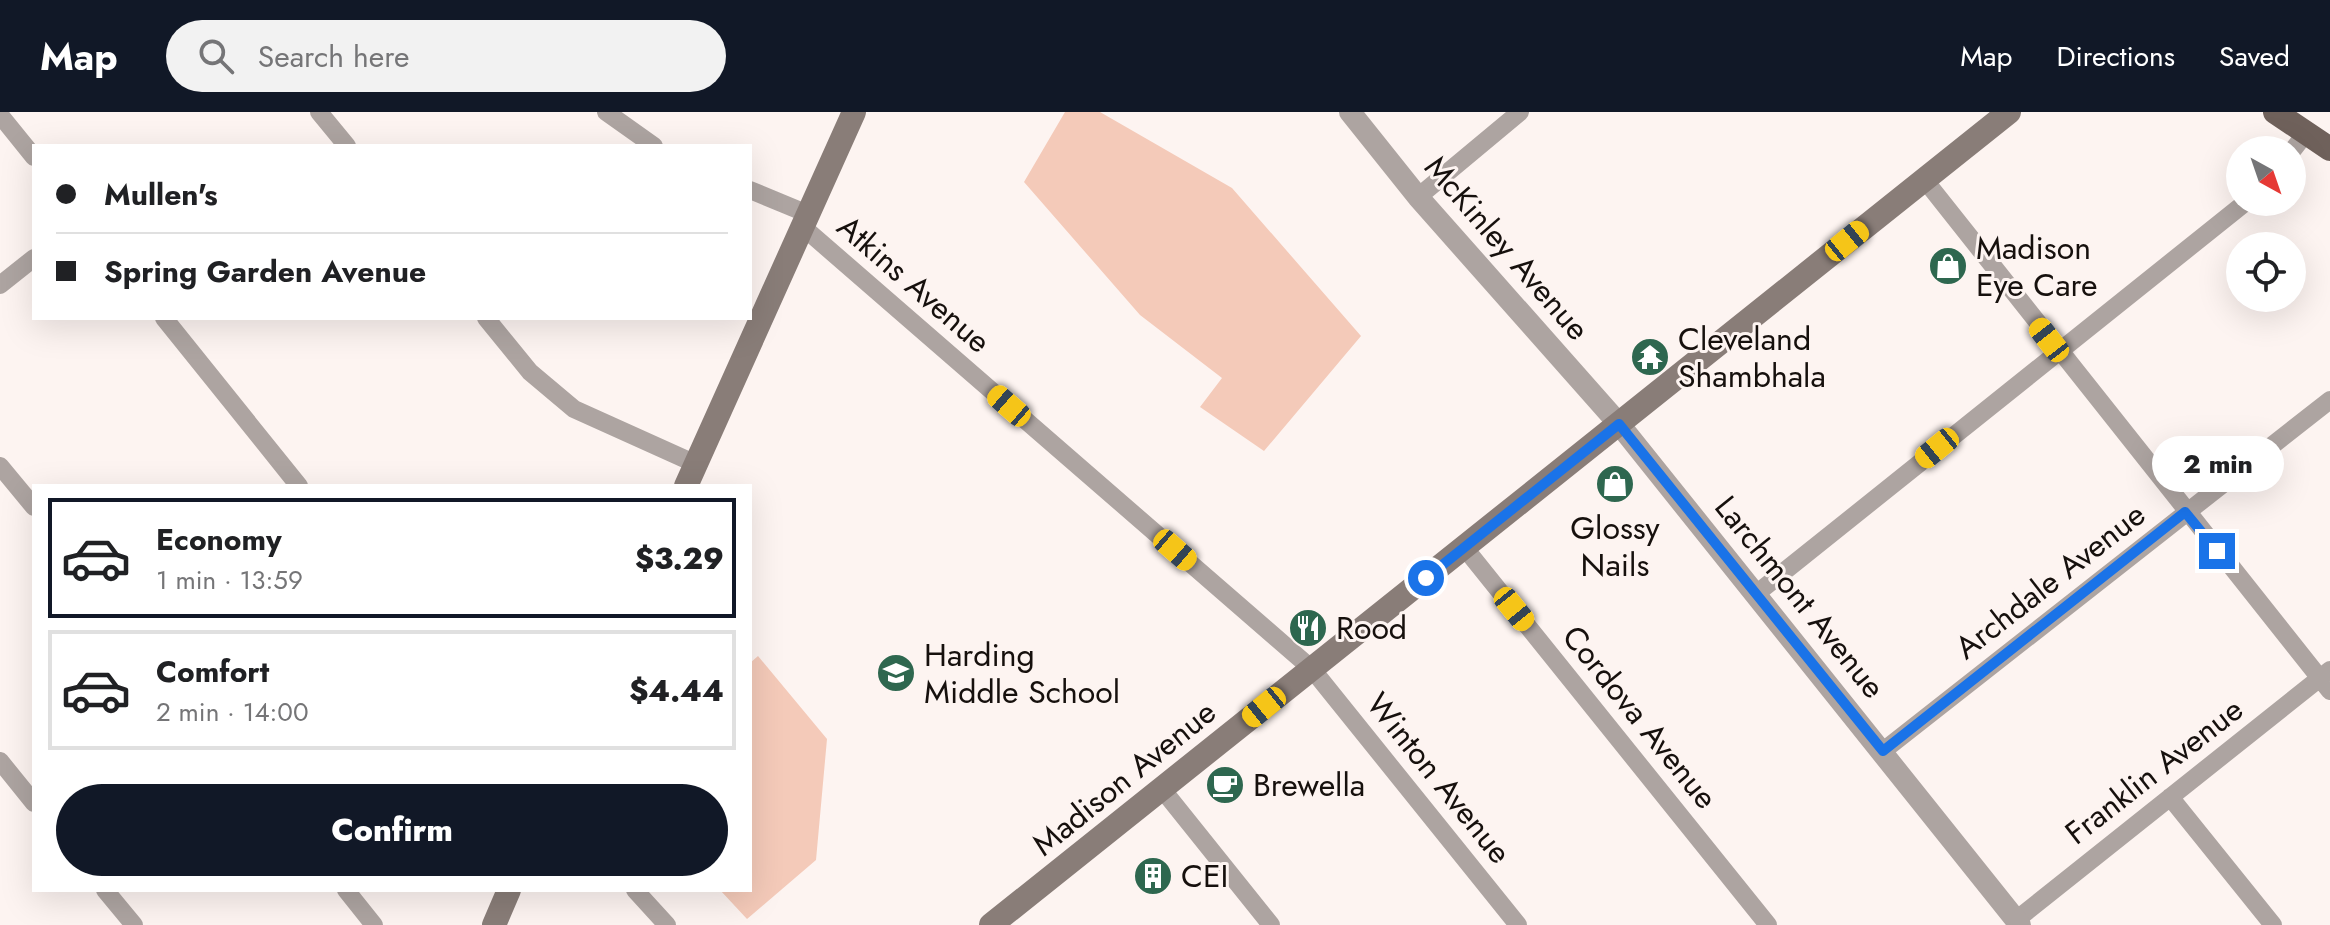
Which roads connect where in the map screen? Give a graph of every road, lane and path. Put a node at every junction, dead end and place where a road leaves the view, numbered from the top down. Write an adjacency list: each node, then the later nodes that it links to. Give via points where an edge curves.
1 (319, 112): 10 (street)
2 (606, 112): 11 (street)
3 (854, 112): 19 (main road)
4 (1350, 112): 17 (street, McKinley Avenue)
5 (1520, 112): 17 (street)
6 (2009, 112): 15 (main road, Madison Avenue)
7 (2275, 112): 9 (main road)
8 (0, 115): 14 (street)
9 (2294, 136)
10 (345, 144)
11 (651, 144)
12 (2306, 144): 13 (main road)
13 (2330, 149)
14 (32, 155)
15 (1924, 179): 24 (street); 26 (main road, Madison Avenue)
16 (752, 191): 19 (street, Atkins Avenue)
17 (1418, 197): 26 (street, McKinley Avenue)
18 (2228, 216): 24 (street)
19 (805, 221): 28 (main road); 34 (street, Atkins Avenue)
20 (32, 260): 21 (street)
21 (0, 285)
22 (166, 320): 29 (street)
23 (488, 320): 28 (street, via 530,372 574,409)
24 (2057, 351): 31 (street); 33 (street)
25 (2330, 400): 31 (street, Archdale Avenue)
26 (1619, 424): 32 (main road, Madison Avenue); 33 (street, Larchmont Avenue)
27 (0, 466): 30 (street)
28 (691, 475)
29 (297, 484)
30 (32, 505)
31 (2185, 512): 35 (street); 36 (street, Archdale Avenue)
32 (1464, 547): 34 (main road, Madison Avenue); 53 (street, Cordova Avenue)
33 (1756, 594): 36 (street, Larchmont Avenue)
34 (1312, 669): 38 (main road, Madison Avenue); 52 (street, Winton Avenue)
35 (2327, 680): 39 (street, Franklin Avenue)
36 (1883, 751): 45 (street, Larchmont Avenue)
37 (0, 761): 40 (street)
38 (1162, 789): 50 (main road, Madison Avenue); 51 (street)
39 (2170, 797): 45 (street, Franklin Avenue); 54 (street)
40 (32, 801)
41 (107, 892): 46 (street)
42 (348, 892): 47 (street)
43 (508, 892): 48 (main road)
44 (637, 892): 49 (street)
45 (2018, 922)
46 (134, 925)
47 (374, 925)
48 (494, 925)
49 (667, 925)
50 (992, 925)
51 (1271, 925)
52 (1518, 925)
53 (1768, 925)
54 (2273, 925)

